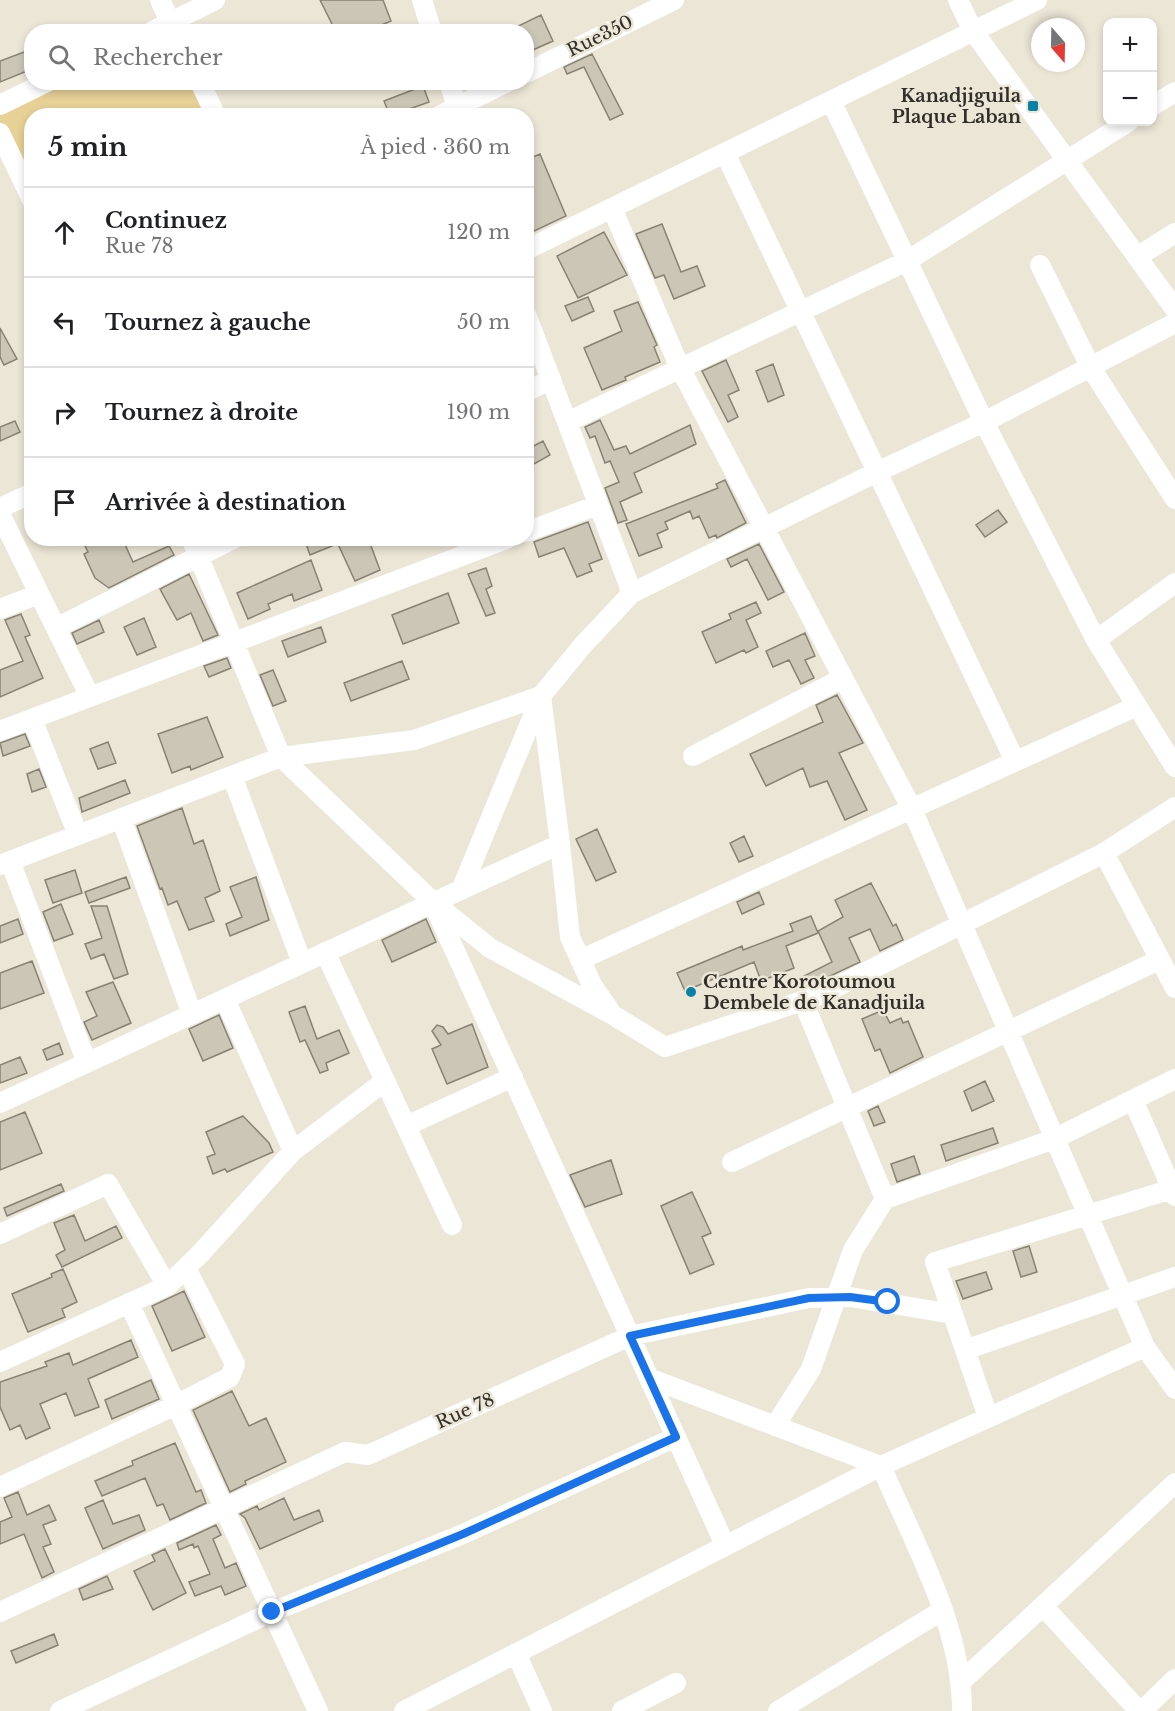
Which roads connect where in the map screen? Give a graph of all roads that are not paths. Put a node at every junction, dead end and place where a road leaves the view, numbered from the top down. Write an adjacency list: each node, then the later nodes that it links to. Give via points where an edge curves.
1 (160, 0): 7 (street)
2 (215, 0): 8 (street)
3 (422, 0): 9 (street)
4 (675, 0): 11 (street, Rue350)
5 (958, 0): 10 (street)
6 (1036, 0): 10 (street)
7 (172, 24)
8 (178, 24)
9 (430, 24)
10 (973, 32): 17 (street); 26 (street)
11 (534, 69)
12 (31, 90): 19 (street)
13 (204, 90): 20 (street)
14 (450, 90): 21 (street)
15 (493, 90): 22 (street)
16 (1175, 92): 18 (street)
17 (831, 101): 25 (street); 32 (street)
18 (1157, 103)
19 (0, 105)
20 (212, 108)
21 (452, 108)
22 (461, 108)
23 (1121, 126): 26 (street)
24 (0, 133): 27 (street)
25 (725, 153): 28 (street); 35 (street)
26 (1066, 160): 31 (street); 32 (street)
27 (24, 183)
28 (612, 208): 30 (street); 38 (street)
29 (1175, 233): 31 (street)
30 (534, 246)
31 (1137, 257): 34 (street)
32 (907, 261): 35 (street); 43 (street)
33 (1040, 265): 39 (street)
34 (1175, 309)
35 (800, 312): 38 (street); 44 (street)
36 (1175, 323): 39 (street)
37 (534, 335): 40 (street)
38 (680, 368): 42 (street); 50 (street)
39 (1090, 368): 43 (street); 46 (street)
40 (551, 379): 41 (street); 42 (street)
41 (534, 388)
42 (567, 422): 47 (street)
43 (984, 422): 44 (street); 61 (street)
44 (877, 472): 50 (street); 71 (street)
45 (24, 497): 48 (street)
46 (1175, 499)
47 (598, 505): 51 (street); 57 (street)
48 (0, 508)
49 (0, 514): 58 (street)
50 (764, 528): 57 (street); 63 (street)
51 (534, 529)
52 (194, 546): 55 (street)
53 (219, 546): 55 (street)
54 (488, 546): 62 (street)
55 (199, 556): 60 (street); 62 (street)
56 (1175, 583): 61 (street)
57 (632, 593): 64 (street)
58 (39, 594): 59 (street); 60 (street)
59 (0, 609)
60 (56, 628): 65 (street)
61 (1096, 640): 66 (street)
62 (235, 643): 65 (street); 70 (street)
63 (843, 678): 69 (street); 75 (street)
64 (541, 696): 70 (street, via 414,740); 78 (street); 81 (street)
65 (90, 697): 67 (street)
66 (1137, 705): 71 (street); 72 (street)
67 (32, 719): 68 (street); 77 (street)
68 (0, 732)
69 (693, 756)
70 (282, 757): 73 (street); 82 (street)
71 (1015, 761): 75 (street)
72 (1175, 767)
73 (232, 776): 76 (street); 87 (street)
74 (1175, 807): 79 (street)
75 (912, 808): 83 (street); 85 (street)
76 (121, 818): 77 (street); 91 (street)
77 (78, 835): 80 (street)
78 (560, 844): 81 (street); 85 (street, via 567,920)
79 (1104, 853): 83 (street); 86 (street)
80 (5, 863): 94 (street)
81 (461, 890): 82 (street)
82 (433, 902): 84 (street); 92 (street, via 490,948); 95 (street)
83 (962, 924): 90 (street); 93 (street)
84 (325, 952): 87 (street); 97 (street)
85 (580, 960): 92 (street, via 592,986)
86 (1159, 960): 88 (street); 93 (street)
87 (302, 963): 89 (street)
88 (1175, 988)
89 (225, 999): 91 (street); 103 (street)
90 (803, 1001): 92 (street, via 665,1047); 100 (street)
91 (192, 1014): 94 (street)
92 (613, 1015)
93 (1008, 1031): 100 (street); 102 (street)
94 (87, 1063): 99 (street)
95 (513, 1077): 101 (street); 117 (street)
96 (1175, 1079): 98 (street)
97 (385, 1081): 101 (street); 103 (street)
98 (1133, 1100): 102 (street); 105 (street)
99 (0, 1103)
100 (847, 1107): 104 (street); 106 (street)
101 (406, 1126): 108 (street)
102 (1054, 1139): 106 (street); 107 (street)
103 (293, 1151): 110 (street)
104 (732, 1162)
105 (1173, 1193): 107 (street)
106 (885, 1199): 114 (street, via 853,1250)
107 (1087, 1215): 113 (street); 116 (street, via 935,1262)
108 (452, 1225)
109 (0, 1234): 112 (street, via 108,1184)
110 (186, 1268): 112 (street); 123 (street, via 235,1364 230,1377)
111 (1175, 1277): 113 (street)
112 (167, 1286): 115 (street)
113 (1123, 1296): 118 (street); 119 (street)
114 (834, 1297): 116 (street, Rue 78); 117 (street, Rue 78, via 809,1298); 125 (street, via 811,1369)
115 (129, 1303): 120 (street); 123 (street)
116 (952, 1314): 119 (street)
117 (630, 1336): 121 (street); 130 (street, Rue 78, via 368,1455 345,1452)
118 (1145, 1347): 122 (street); 124 (street)
119 (965, 1350): 124 (street)
120 (0, 1362)
121 (650, 1378): 125 (street); 126 (street)
122 (1175, 1389)
123 (176, 1405): 129 (street); 130 (street)
124 (988, 1417): 127 (street)
125 (775, 1426): 127 (street)
126 (676, 1437): 131 (street); 135 (street, via 474,1530)
127 (881, 1466): 131 (street); 133 (street)
128 (1175, 1483): 132 (street)
129 (0, 1487)
130 (224, 1508): 134 (street, Rue 78); 135 (street)
131 (725, 1545): 136 (street)
132 (1043, 1606): 138 (street); 147 (street)
133 (943, 1610): 138 (street); 145 (street)
134 (0, 1612)
135 (272, 1612): 140 (street); 141 (street)
136 (516, 1653): 142 (street); 143 (street)
137 (1175, 1679): 147 (street)
138 (962, 1681): 146 (street)
139 (676, 1683): 144 (street)
140 (60, 1711)
141 (318, 1711)
142 (404, 1711)
143 (542, 1711)
144 (622, 1711)
145 (778, 1711)
146 (962, 1711)
147 (1141, 1711)

